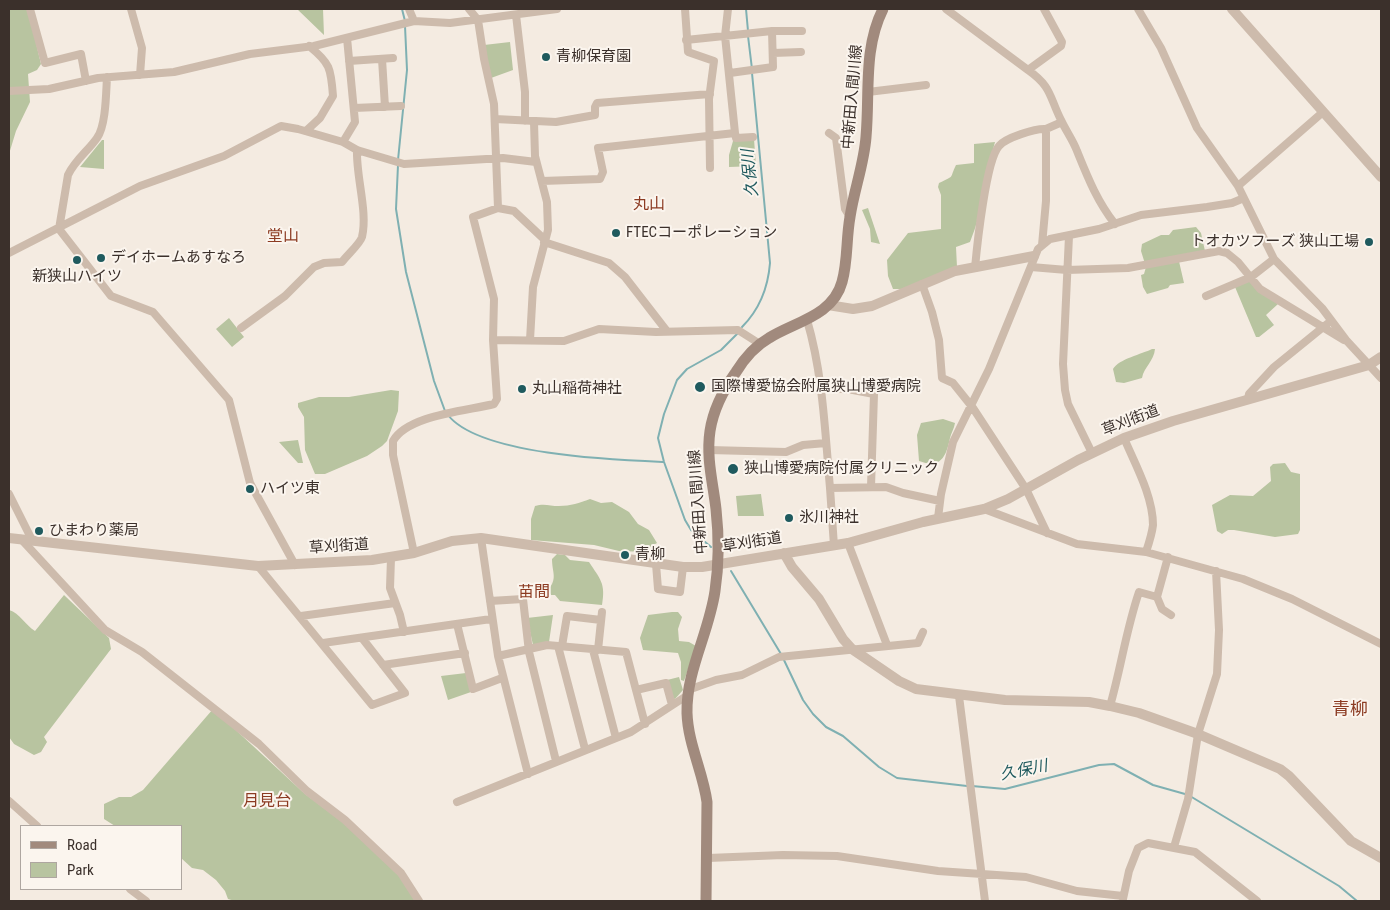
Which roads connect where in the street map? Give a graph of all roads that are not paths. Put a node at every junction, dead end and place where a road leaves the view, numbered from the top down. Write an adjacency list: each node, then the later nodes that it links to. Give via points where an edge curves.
1 (30, 9): 31 (street, via 44,63 80,54)
2 (132, 9): 29 (street, via 142,48)
3 (409, 9): 15 (street)
4 (469, 9): 14 (street)
5 (557, 9): 13 (street)
6 (685, 9): 20 (street)
7 (728, 9): 18 (street)
8 (883, 9): 34 (main road, 中新田入間川線, via 872,39)
9 (946, 9): 27 (street)
10 (1044, 9): 27 (street, via 1062,42 1061,46)
11 (1138, 9): 57 (street, via 1161,48 1197,128)
12 (1232, 9): 39 (street)
13 (516, 14): 14 (street); 41 (street)
14 (478, 20): 15 (street); 40 (street)
15 (409, 22): 19 (street)
16 (772, 31): 17 (street); 18 (street); 23 (street)
17 (802, 32)
18 (725, 36): 20 (street); 28 (street)
19 (347, 38): 21 (street); 26 (street)
20 (686, 40): 35 (street, via 688,52 714,60)
21 (309, 46): 29 (street, via 250,54 174,72); 45 (street, via 322,55 328,66 333,96 320,118)
22 (801, 52): 23 (street)
23 (773, 53): 28 (street, via 773,67)
24 (393, 58): 25 (street)
25 (382, 59): 26 (street); 36 (street)
26 (349, 61): 38 (street)
27 (1028, 70): 43 (street, via 1044,82)
28 (730, 73): 46 (street)
29 (140, 75): 30 (street)
30 (107, 77): 31 (street); 62 (street, via 102,128 68,175)
31 (86, 81): 33 (street, via 48,89)
32 (926, 85): 34 (street)
33 (9, 91)
34 (868, 92): 60 (main road, 中新田入間川線, via 866,140)
35 (710, 94): 42 (street, via 608,101 597,103 595,115 556,122); 48 (street)
36 (385, 106): 37 (street); 38 (street)
37 (401, 106)
38 (354, 108): 50 (street, via 355,122)
39 (1323, 112): 55 (street); 57 (street)
40 (494, 119): 41 (street); 52 (street)
41 (525, 121): 42 (street)
42 (534, 122): 53 (street)
43 (1062, 122): 44 (street); 61 (street, via 1091,187)
44 (1046, 129): 65 (street); 70 (street, via 1006,141 996,151 990,167 976,244)
45 (306, 131): 50 (street); 62 (street, via 278,127 224,156 140,186)
46 (735, 133): 48 (street); 49 (street, via 736,138)
47 (830, 133): 60 (street, via 836,138 845,209)
48 (709, 136): 54 (street); 56 (street, via 598,148 603,172 600,179)
49 (753, 137)
50 (343, 142): 51 (street)
51 (357, 150): 52 (street, via 404,164); 79 (street, via 362,239 342,262 324,263 314,268 285,296)
52 (497, 159): 53 (street); 59 (street)
53 (536, 162): 56 (street)
54 (710, 168)
55 (1381, 177)
56 (542, 181): 64 (street, via 548,230)
57 (1238, 186): 58 (street)
58 (1244, 198): 61 (street, via 1207,207 1158,212); 68 (street)
59 (498, 208): 64 (street, via 518,212); 81 (street, via 473,217 492,290)
60 (850, 217): 75 (main road, 中新田入間川線, via 842,285)
61 (1114, 224): 63 (street)
62 (59, 229): 66 (street); 116 (street, via 110,296 153,312 229,400 250,482)
63 (1069, 236): 65 (street, via 1050,239); 71 (street)
64 (544, 241): 80 (street, via 615,267); 82 (street, via 533,287)
65 (1042, 245): 67 (street)
66 (9, 252)
67 (1034, 256): 69 (street); 70 (street)
68 (1274, 259): 72 (street); 77 (street)
69 (1031, 267): 71 (street); 90 (street)
70 (975, 268): 73 (street, via 946,274)
71 (1067, 270): 72 (street, via 1128,268 1220,251 1238,262); 94 (street, via 1063,364 1066,399)
72 (1251, 277): 74 (street); 78 (street, via 1260,289)
73 (922, 284): 75 (street, via 872,306 853,309); 90 (street, via 939,340 942,378 953,383)
74 (1206, 296)
75 (828, 305): 76 (main road, 中新田入間川線)
76 (806, 320): 84 (main road, 中新田入間川線); 88 (street, via 814,343)
77 (1332, 321): 78 (street); 83 (street)
78 (1323, 326): 83 (street); 89 (street, via 1274,367)
79 (240, 328)
80 (666, 330): 82 (street, via 599,329 564,341); 84 (street, via 738,330)
81 (493, 340): 82 (street); 110 (street, via 497,399 494,404 447,414 402,430 393,441)
82 (530, 340)
83 (1346, 340): 86 (street)
84 (760, 344): 93 (main road, 中新田入間川線, via 735,372 715,412)
85 (1381, 357): 86 (street, 草刈街道)
86 (1369, 365): 87 (street); 89 (street, 草刈街道)
87 (1381, 378)
88 (820, 387): 92 (street); 95 (street, via 874,394)
89 (1248, 399): 91 (street, 草刈街道)
90 (971, 405): 97 (street); 99 (street, via 953,442)
91 (1124, 438): 94 (street, 草刈街道); 109 (street, via 1151,514 1152,531)
92 (826, 443): 93 (street, via 803,445 786,452); 96 (street)
93 (709, 450): 115 (main road, 中新田入間川線, via 718,522)
94 (1092, 453): 97 (street, 草刈街道)
95 (871, 487): 96 (street); 99 (street, via 886,487)
96 (830, 488): 108 (street)
97 (1026, 489): 100 (street, 草刈街道); 102 (street)
98 (9, 497): 106 (street)
99 (940, 500): 101 (street)
100 (984, 509): 101 (street, 草刈街道); 102 (street)
101 (938, 518): 107 (street, 草刈街道)
102 (1047, 533): 109 (street, via 1077,544)
103 (9, 538): 105 (street, 草刈街道)
104 (481, 538): 110 (street, 草刈街道, via 452,541); 114 (street, 草刈街道); 121 (street)
105 (21, 540): 106 (street, 草刈街道); 162 (street, via 105,630 142,652 259,744 307,791 345,820 401,873)
106 (32, 540): 117 (street, 草刈街道)
107 (848, 543): 108 (street, 草刈街道); 132 (street)
108 (834, 546): 111 (street, 草刈街道)
109 (1146, 552): 112 (street)
110 (414, 553): 113 (street, 草刈街道)
111 (784, 553): 115 (street, 草刈街道); 135 (street)
112 (1168, 557): 119 (street); 120 (street)
113 (391, 558): 116 (street, 草刈街道); 122 (street, via 389,581)
114 (656, 564): 118 (street, 草刈街道); 118 (street, via 658,589 680,592)
115 (718, 564): 118 (street, 草刈街道, via 702,568); 142 (main road, 中新田入間川線, via 711,611)
116 (295, 565): 117 (street, 草刈街道)
117 (258, 566): 124 (street)
118 (683, 567)
119 (1216, 571): 131 (street, via 1292,599); 147 (street, via 1219,630 1216,674)
120 (1157, 597): 123 (street, via 1162,608); 145 (street, via 1139,592 1128,623)
121 (490, 601): 125 (street); 134 (street, via 523,599)
122 (395, 603): 124 (street); 127 (street)
123 (1171, 615)
124 (301, 616): 130 (street)
125 (491, 619): 126 (street); 138 (street)
126 (457, 624): 127 (street); 137 (street)
127 (404, 632): 129 (street)
128 (923, 632): 132 (street, via 918,643)
129 (362, 638): 130 (street); 139 (street)
130 (324, 644): 139 (street, via 372,705 405,693)
131 (1381, 644)
132 (887, 645): 135 (street)
133 (560, 646): 134 (street); 136 (street); 136 (street, via 567,616 602,616); 149 (street)
134 (529, 649): 138 (street); 150 (street)
135 (852, 649): 142 (street, via 779,658 742,675 716,680); 143 (street, via 899,681 916,688)
136 (596, 650): 141 (street, via 626,652); 148 (street)
137 (465, 653): 139 (street); 140 (street, via 473,689)
138 (498, 656): 140 (street)
139 (383, 665)
140 (502, 678): 151 (street)
141 (636, 690): 144 (street, via 666,683); 146 (street)
142 (688, 693): 144 (street); 156 (main road, 中新田入間川線, via 688,727 705,788)
143 (959, 696): 145 (street, via 1033,702 1089,702); 158 (street)
144 (672, 705): 146 (street)
145 (1110, 706): 147 (street)
146 (645, 724): 148 (street)
147 (1198, 734): 155 (street, via 1189,795); 157 (street, via 1280,769 1351,841)
148 (616, 738): 149 (street)
149 (585, 749): 150 (street)
150 (556, 761): 151 (street)
151 (528, 774): 153 (street)
152 (9, 801): 154 (street)
153 (457, 802)
154 (36, 825)
155 (1174, 847): 160 (street, via 1148,843 1138,848); 165 (street, via 1199,855)
156 (708, 858): 158 (street, via 837,856 913,868); 163 (main road, 中新田入間川線)
157 (1381, 858)
158 (983, 874): 160 (street, via 1026,877); 164 (street)
159 (131, 890): 161 (street)
160 (1123, 899)
161 (146, 901)
162 (419, 901)
163 (706, 901)
164 (985, 901)
165 (1257, 901)

